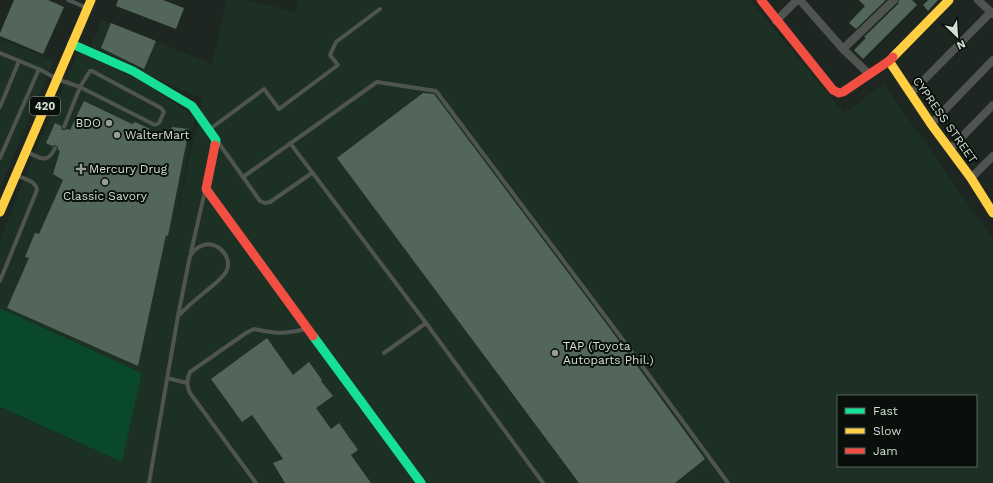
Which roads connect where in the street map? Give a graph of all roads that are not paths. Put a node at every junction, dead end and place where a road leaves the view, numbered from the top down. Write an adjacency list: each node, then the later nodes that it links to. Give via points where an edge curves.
1 (68, 0): 7 (lane)
2 (761, 0): 10 (street)
3 (798, 0): 10 (street); 12 (street)
4 (894, 0): 12 (street)
5 (949, 0): 16 (street)
6 (978, 0): 9 (street)
7 (89, 4): 11 (street, 420)
8 (380, 9): 26 (lane, via 336,42 330,55 338,65 279,109 264,89)
9 (992, 13): 21 (street)
10 (776, 21): 18 (street, via 833,90 843,92)
11 (72, 44): 19 (street, 420); 26 (street, via 133,71 192,106)
12 (843, 49): 18 (street)
13 (0, 53): 15 (lane)
14 (993, 60): 24 (street)
15 (19, 61): 17 (lane); 23 (lane)
16 (889, 61): 18 (street); 21 (street, CYPRESS STREET)
17 (39, 69): 19 (lane); 33 (lane)
18 (869, 74)
19 (57, 80): 20 (lane); 31 (street, 420)
20 (80, 87): 20 (lane, via 87,74 92,71 164,112 159,123 155,125); 25 (lane)
21 (911, 93): 24 (street, CYPRESS STREET)
22 (993, 105): 30 (street)
23 (0, 106)
24 (931, 124): 30 (street, CYPRESS STREET)
25 (64, 127)
26 (209, 130): 27 (street)
27 (216, 140): 36 (lane); 38 (street)
28 (290, 144): 34 (lane); 36 (lane); 53 (lane, via 377,82 436,91)
29 (55, 148): 31 (lane, via 48,159)
30 (950, 149): 37 (street, CYPRESS STREET)
31 (25, 151): 35 (street, 420)
32 (993, 156): 37 (street)
33 (0, 158)
34 (312, 173): 36 (lane, via 265,203 260,201); 44 (lane)
35 (15, 175): 39 (street, 420); 42 (lane, via 34,184 37,190)
36 (243, 177)
37 (971, 178): 40 (street, CYPRESS STREET)
38 (206, 189): 41 (lane); 45 (street)
39 (1, 206)
40 (992, 208)
41 (190, 256): 43 (lane); 43 (lane, via 199,246 208,243 217,246 226,257 227,270 219,281)
42 (0, 281)
43 (178, 316): 47 (lane)
44 (426, 323): 46 (lane); 52 (lane)
45 (307, 328): 48 (lane, via 285,333 254,329 190,372); 51 (street)
46 (384, 353)
47 (167, 378): 48 (lane); 49 (lane)
48 (187, 383): 50 (lane, via 190,393)
49 (149, 483)
50 (256, 483)
51 (421, 483)
52 (543, 483)
53 (728, 483)

